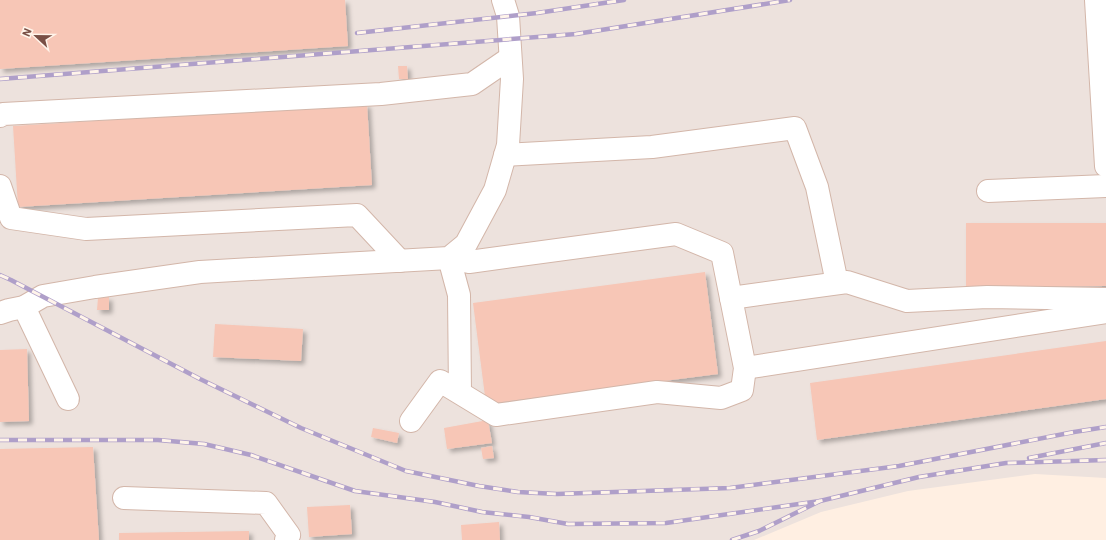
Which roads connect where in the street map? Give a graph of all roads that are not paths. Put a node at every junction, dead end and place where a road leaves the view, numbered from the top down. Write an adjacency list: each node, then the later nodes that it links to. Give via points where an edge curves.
1 (503, 0): 3 (lane, via 508,16)
2 (1096, 0): 6 (lane)
3 (510, 58): 4 (lane, via 472,84 381,94); 5 (lane, via 512,79 508,145)
4 (0, 116)
5 (505, 155): 10 (lane, via 495,190 466,244); 12 (lane, via 652,147 795,128 817,186)
6 (1106, 166)
7 (0, 186): 11 (lane, via 11,218 86,228 358,215)
8 (1106, 186): 9 (lane)
9 (988, 191)
10 (449, 258): 11 (lane); 13 (lane, via 469,262 676,234 722,253); 19 (lane, via 459,295)
11 (400, 261): 15 (lane, via 200,272 43,296)
12 (837, 283): 13 (lane); 14 (lane, via 847,282 907,301 987,297)
13 (731, 298): 18 (lane)
14 (1106, 299)
15 (24, 307): 17 (lane); 20 (lane)
16 (1106, 312): 18 (lane)
17 (0, 313)
18 (745, 368): 19 (lane, via 742,390 721,398 658,392 496,415)
19 (460, 393): 21 (lane, via 440,381)
20 (68, 399)
21 (411, 421)
22 (124, 498): 23 (lane, via 266,503 290,535)
23 (286, 540)

